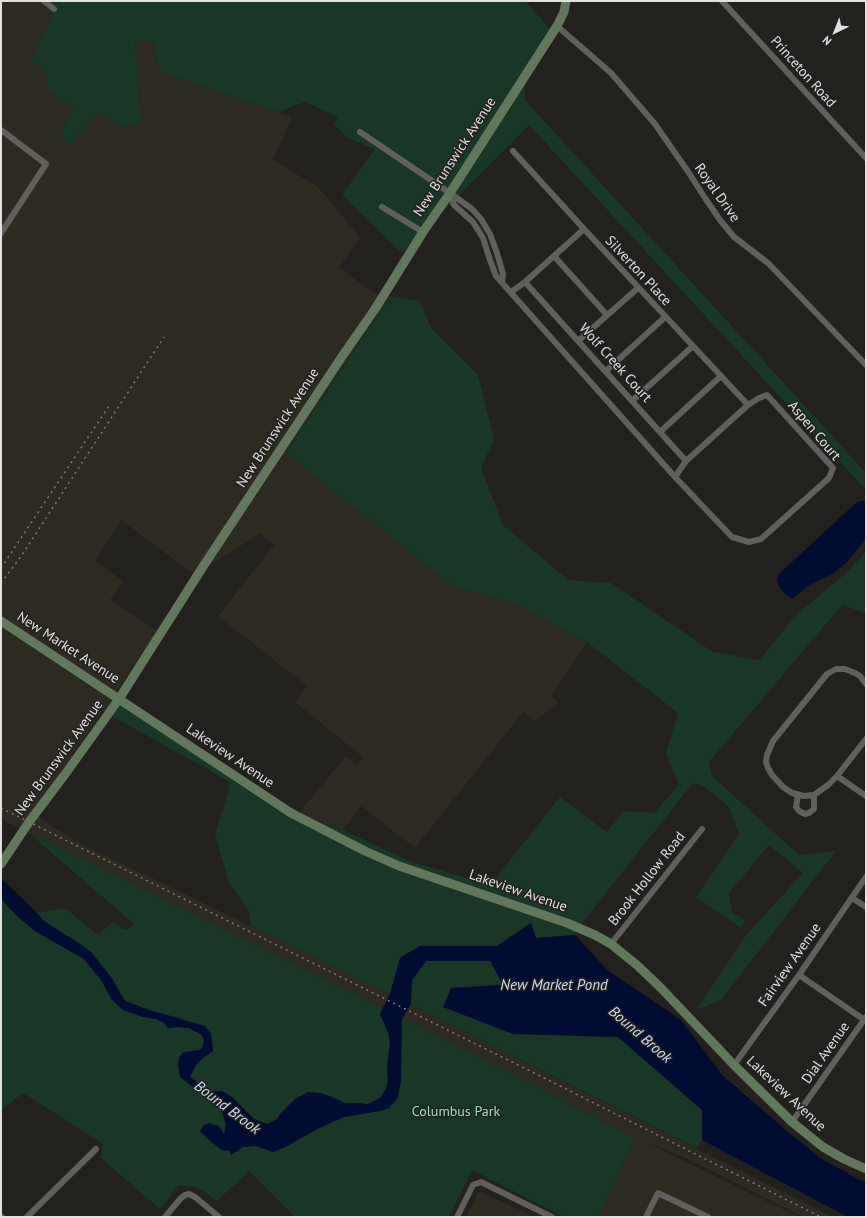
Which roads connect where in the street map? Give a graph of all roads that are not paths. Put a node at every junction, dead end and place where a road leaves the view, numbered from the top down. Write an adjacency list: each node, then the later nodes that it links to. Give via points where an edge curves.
1 (44, 1): 4 (street)
2 (566, 1): 5 (main road, New Brunswick Avenue)
3 (722, 1): 9 (street, Princeton Road)
4 (54, 9)
5 (557, 26): 10 (main road, New Brunswick Avenue); 23 (street, Royal Drive, via 611,73 655,124 734,237 768,263)
6 (1, 130): 14 (street, via 46,164)
7 (360, 132): 10 (street)
8 (513, 151): 12 (street, Silverton Place)
9 (866, 158)
10 (450, 193): 13 (main road, New Brunswick Avenue); 18 (street, Aspen Court, via 454,205 473,222 483,238 496,276)
11 (382, 207): 13 (street)
12 (584, 230): 15 (street); 17 (street, Silverton Place)
13 (423, 232): 33 (main road, New Brunswick Avenue)
14 (1, 233)
15 (554, 256): 16 (street); 19 (street)
16 (526, 282): 18 (street); 21 (street, Wolf Creek Court)
17 (638, 288): 19 (street); 20 (street, Silverton Place)
18 (511, 292): 30 (street, Aspen Court)
19 (607, 315): 21 (street)
20 (666, 317): 22 (street, Silverton Place); 24 (street)
21 (578, 341): 24 (street, Wolf Creek Court)
22 (693, 346): 25 (street, Silverton Place); 26 (street)
23 (866, 365)
24 (606, 371): 26 (street, Wolf Creek Court)
25 (720, 376): 27 (street, Silverton Place); 28 (street)
26 (632, 401): 28 (street, Wolf Creek Court)
27 (748, 405): 29 (street, Aspen Court); 30 (street, Aspen Court, via 767,395 833,468 829,478 761,539 749,542 732,537)
28 (660, 432): 29 (street, Wolf Creek Court)
29 (686, 461): 30 (street, Aspen Court)
30 (675, 476)
31 (1, 621): 33 (main road, New Market Avenue)
32 (866, 684): 36 (street, via 860,676 850,670 841,669 827,674 773,741 767,755 768,768 783,787)
33 (119, 699): 40 (main road, New Brunswick Avenue); 44 (main road, Lakeview Avenue, via 285,809 365,851 401,866 567,923)
34 (866, 739): 35 (street)
35 (837, 776): 37 (street); 38 (street)
36 (798, 795): 37 (street); 37 (street, via 796,807 805,814 814,809)
37 (814, 795)
38 (866, 796)
39 (702, 829): 44 (street, Brook Hollow Road)
40 (1, 864)
41 (866, 877): 42 (street, Fairview Avenue)
42 (852, 898): 43 (street); 45 (street, Fairview Avenue)
43 (866, 907)
44 (611, 944): 47 (main road, Lakeview Avenue, via 661,988)
45 (799, 975): 46 (street); 47 (street, Fairview Avenue)
46 (865, 1019): 48 (street, Dial Avenue)
47 (734, 1065): 48 (main road, Lakeview Avenue)
48 (792, 1122): 50 (main road, Lakeview Avenue, via 823,1146)
49 (96, 1149): 51 (street)
50 (866, 1169)
51 (27, 1217)
52 (165, 1217): 53 (street, via 181,1198 189,1194)
53 (219, 1217)
54 (457, 1217): 55 (street, via 473,1185 481,1182)
55 (552, 1217)
56 (646, 1217): 57 (street, via 658,1193)
57 (708, 1217)

